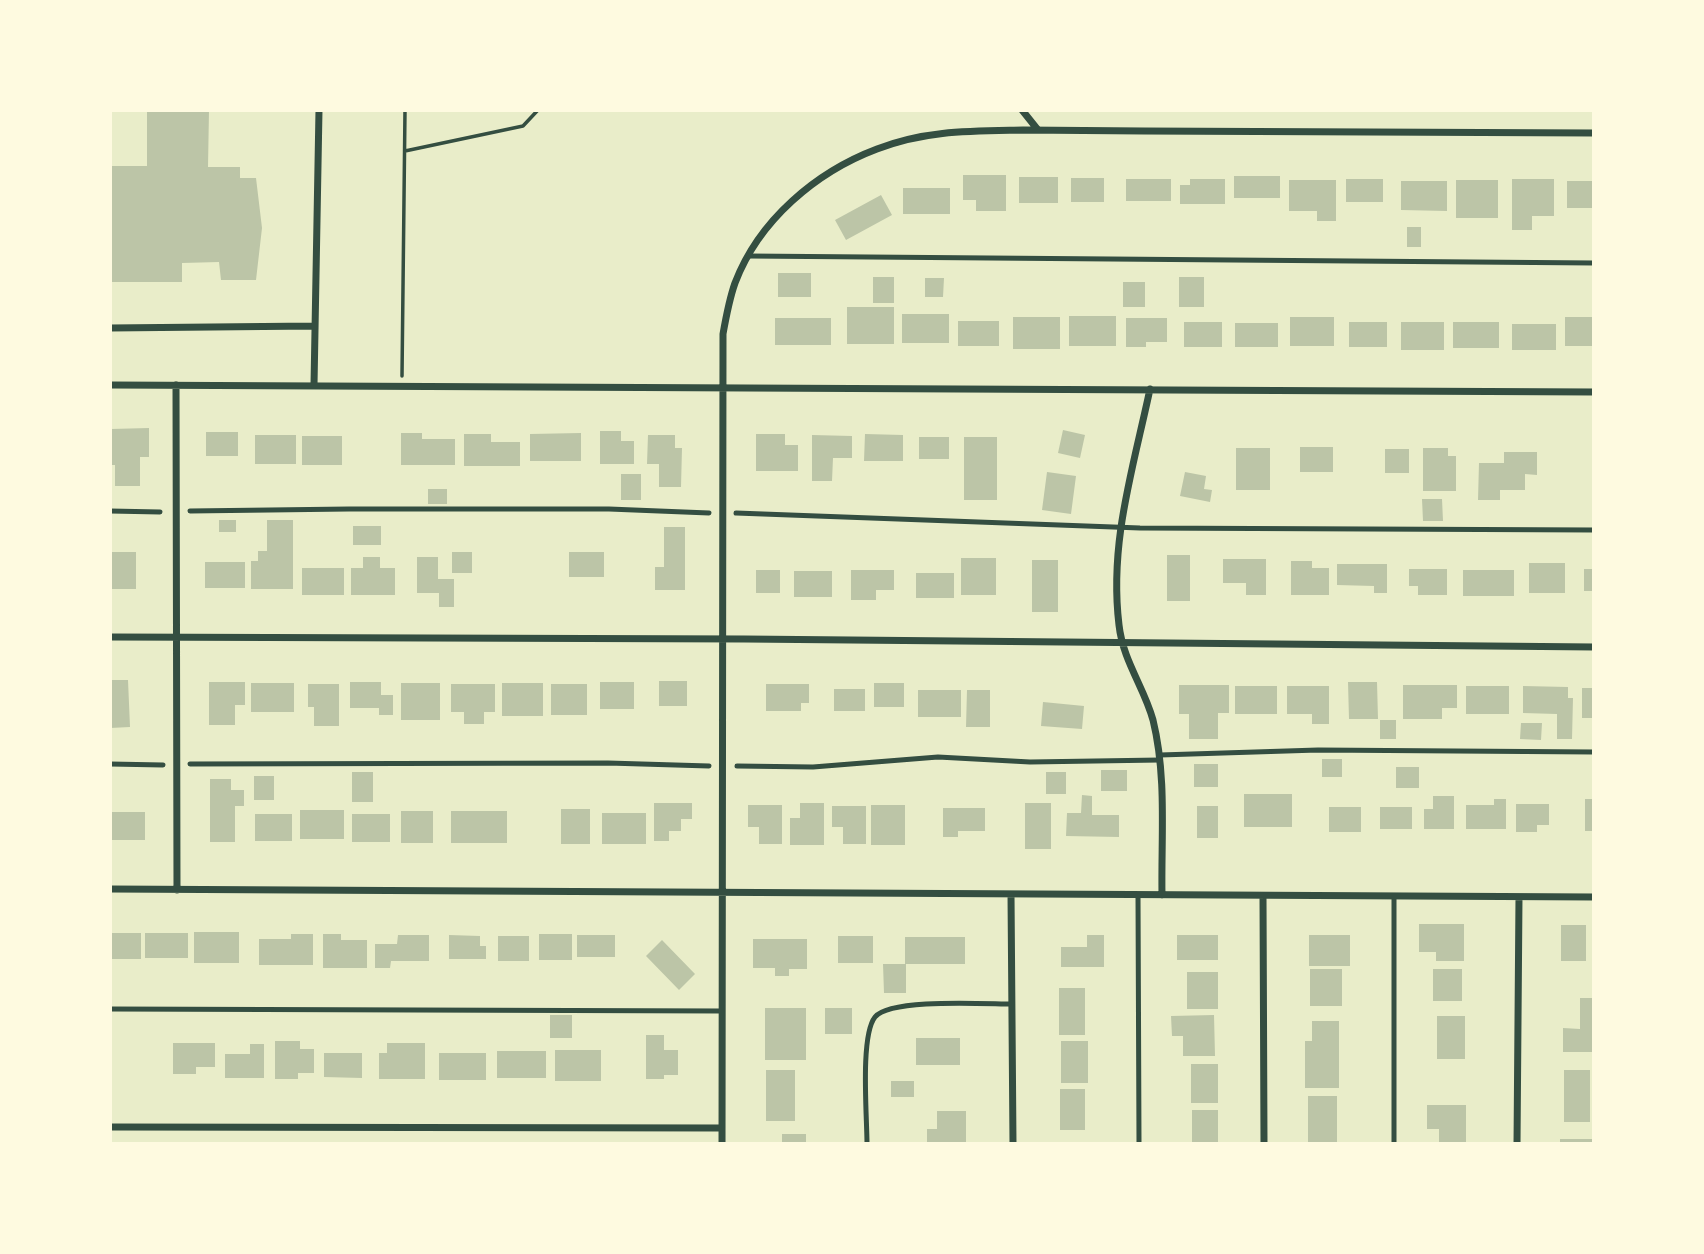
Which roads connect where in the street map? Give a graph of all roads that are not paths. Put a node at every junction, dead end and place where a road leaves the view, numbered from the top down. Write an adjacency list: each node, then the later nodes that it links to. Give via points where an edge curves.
1 (319, 110): 7 (street)
2 (1023, 110): 3 (street)
3 (1038, 130): 4 (street); 5 (street, via 940,132 878,148 813,183 784,208)
4 (1594, 132)
5 (748, 256): 6 (lane); 12 (street, via 728,305)
6 (1594, 263)
7 (314, 326): 8 (street); 11 (street)
8 (110, 328)
9 (110, 385): 10 (street)
10 (176, 385): 11 (street); 23 (street)
11 (314, 385): 12 (street)
12 (722, 389): 13 (street); 24 (street)
13 (1150, 389): 14 (street); 20 (street)
14 (1594, 392)
15 (110, 511): 17 (lane)
16 (190, 511): 18 (lane)
17 (160, 512)
18 (709, 513)
19 (736, 513): 20 (lane)
20 (1119, 527): 21 (lane); 25 (street)
21 (1594, 530)
22 (110, 638): 23 (street)
23 (177, 638): 24 (street); 35 (street)
24 (722, 639): 25 (street); 36 (street)
25 (1122, 642): 26 (street); 28 (street, via 1152,717)
26 (1594, 647)
27 (1594, 752): 28 (lane, via 1318,750)
28 (1160, 758): 33 (lane, via 1030,762 938,757 813,768); 39 (street)
29 (110, 764): 31 (lane)
30 (190, 764): 32 (lane)
31 (163, 765)
32 (709, 766)
33 (737, 766)
34 (110, 890): 35 (street)
35 (177, 890): 36 (street)
36 (722, 893): 37 (street); 46 (street)
37 (1011, 894): 38 (street); 44 (street)
38 (1138, 895): 39 (street); 52 (lane)
39 (1162, 895): 40 (street)
40 (1263, 896): 41 (street); 53 (street)
41 (1394, 896): 42 (street); 54 (lane)
42 (1519, 897): 43 (street); 55 (street)
43 (1594, 897)
44 (1012, 1004): 50 (lane, via 904,1005 880,1012 867,1037); 51 (street)
45 (110, 1009): 46 (lane)
46 (722, 1011): 48 (street)
47 (110, 1127): 48 (street)
48 (722, 1128): 49 (street)
49 (722, 1144)
50 (867, 1144)
51 (1013, 1144)
52 (1139, 1144)
53 (1264, 1144)
54 (1394, 1144)
55 (1517, 1144)

